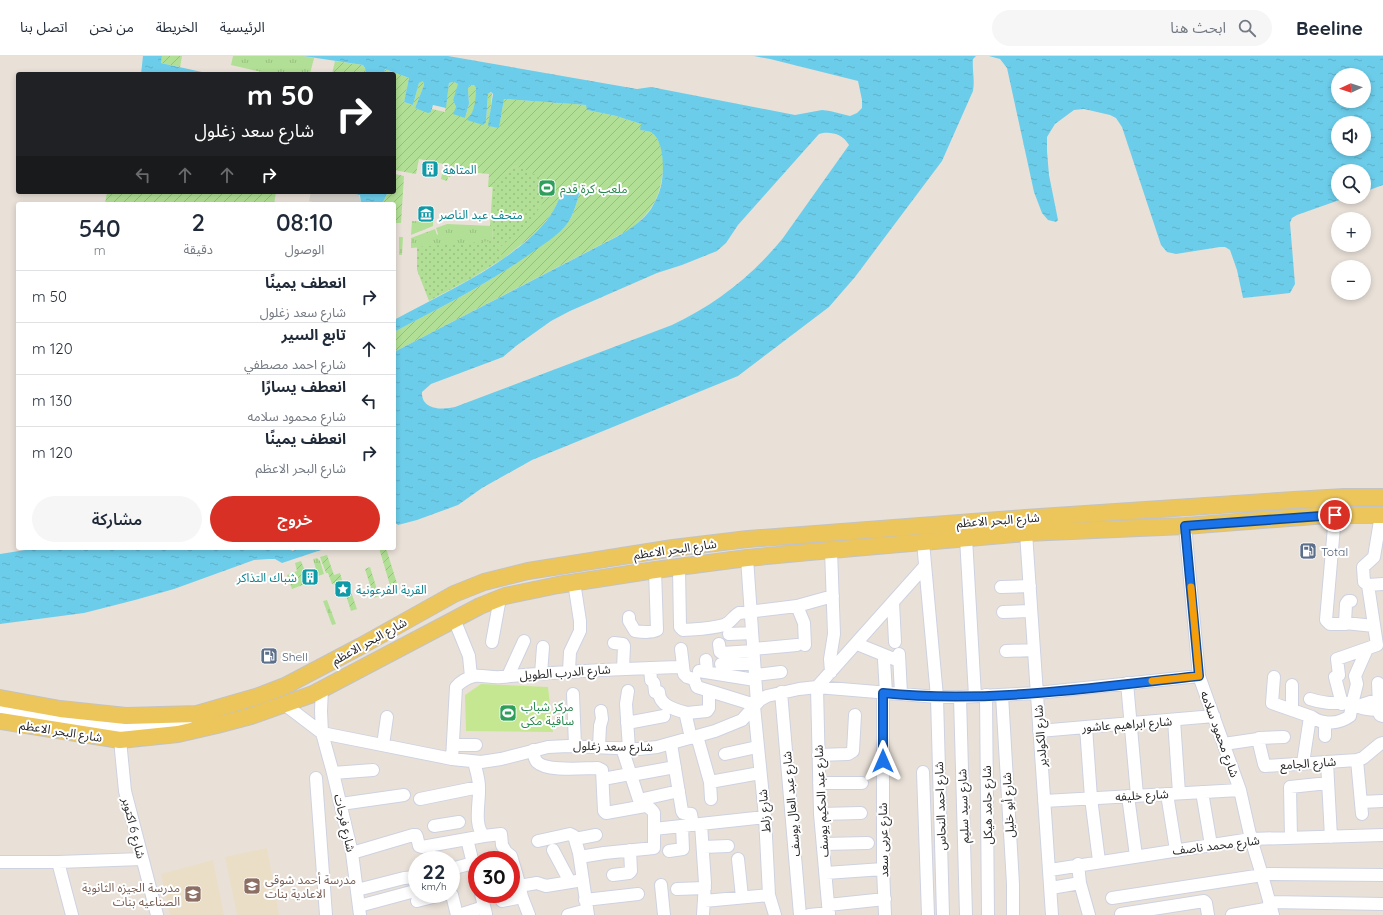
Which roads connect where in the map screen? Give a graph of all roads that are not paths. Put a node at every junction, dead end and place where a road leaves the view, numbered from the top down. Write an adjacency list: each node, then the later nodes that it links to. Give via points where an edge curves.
1 (1383, 497): 18 (main road, شارع البحر الاعظم, via 1294,500 748,539 528,570 484,582)
2 (1335, 515): 3 (main road, شارع البحر الاعظم); 4 (main road, شارع البحر الاعظم); 29 (street, via 1326,620 1330,624)
3 (1382, 515): 15 (street, via 1374,557 1363,567 1364,582)
4 (1185, 526): 5 (main road, شارع البحر الاعظم); 59 (street, شارع محمود سلامه)
5 (1026, 533): 6 (main road, شارع البحر الاعظم); 16 (street, شارع الكولدير)
6 (966, 538): 7 (main road, شارع البحر الاعظم); 76 (street, شارع حامد هيكل)
7 (923, 542): 8 (main road, شارع البحر الاعظم); 10 (street, شارع احمد النحاس)
8 (831, 550): 9 (main road, شارع البحر الاعظم); 19 (street)
9 (747, 558): 11 (main road, شارع البحر الاعظم); 25 (street, شارع زلط)
10 (925, 566): 22 (street); 77 (street, شارع احمد النحاس)
11 (679, 567): 12 (main road, شارع البحر الاعظم); 25 (street, via 681,629 724,625 734,615)
12 (655, 570): 13 (main road, شارع البحر الاعظم); 28 (street, via 657,630 635,631)
13 (574, 582): 20 (main road, شارع البحر الاعظم); 53 (street, via 580,631 570,652)
14 (1383, 584): 15 (street)
15 (1368, 585): 30 (street, via 1374,603)
16 (1030, 586): 17 (street); 24 (street, شارع الكولدير)
17 (1001, 587)
18 (454, 594): 27 (main road); 31 (main road, شارع البحر الاعظم)
19 (833, 596): 23 (street); 55 (street)
20 (500, 598): 27 (main road, شارع البحر الاعظم); 36 (street)
21 (1351, 601): 29 (street, via 1346,604)
22 (893, 602): 37 (street); 40 (street)
23 (797, 606): 25 (street); 44 (street, via 804,623 801,645)
24 (1031, 611): 26 (street); 45 (street, شارع الكولدير)
25 (750, 612): 32 (street, شارع زلط)
26 (1003, 612)
27 (460, 616): 34 (main road, شارع البحر الاعظم); 60 (street, via 469,656)
28 (629, 617)
29 (1346, 624): 30 (street)
30 (1374, 626): 43 (street, via 1377,645)
31 (391, 628): 34 (main road, via 414,624 419,627); 89 (main road, شارع البحر الاعظم, via 285,686)
32 (752, 633): 33 (street); 44 (street, شارع زلط)
33 (729, 634)
34 (420, 637): 66 (main road, شارع البحر الاعظم)
35 (524, 641): 58 (street)
36 (492, 642)
37 (895, 642)
38 (614, 643): 52 (street, via 624,646)
39 (719, 644): 44 (street, via 722,653)
40 (857, 644): 55 (street); 73 (street, via 899,657)
41 (543, 647): 57 (street)
42 (681, 649): 68 (street, via 685,676 694,679 697,687)
43 (1367, 649): 81 (street, via 1355,676 1357,684); 81 (street, via 1336,660 1339,675 1335,678)
44 (753, 650): 56 (street, شارع زلط)
45 (1034, 650): 46 (street); 71 (street, شارع الكولدير)
46 (1006, 651)
47 (706, 660): 56 (street, via 703,672)
48 (884, 660): 70 (street, شارع عربى سعد)
49 (721, 664): 56 (street)
50 (678, 667): 51 (street, شارع الدرب الطويل)
51 (650, 668): 52 (street, شارع الدرب الطويل); 87 (street, via 651,680 662,703)
52 (623, 669): 53 (street, شارع الدرب الطويل)
53 (569, 671): 57 (street, شارع الدرب الطويل)
54 (781, 672): 56 (street)
55 (831, 672): 65 (street)
56 (755, 673): 83 (street, شارع زلط)
57 (541, 674): 58 (street, شارع الدرب الطويل)
58 (508, 676): 60 (street, شارع الدرب الطويل)
59 (1199, 676): 62 (street, شارع سعد زغلول); 92 (street, شارع محمود سلامه)
60 (470, 677): 109 (street, via 456,687)
61 (1274, 677): 85 (street, via 1272,703)
62 (1127, 683): 71 (street, شارع سعد زغلول); 99 (street)
63 (1378, 683): 80 (street)
64 (1292, 685): 85 (street)
65 (817, 687): 69 (street, شارع سعد زغلول); 70 (street, شارع سعد زغلول); 120 (street, شارع عبد الحكيم يوسف)
66 (322, 688): 82 (main road, شارع البحر الاعظم); 102 (street, شارع فرحات)
67 (628, 691): 98 (street)
68 (709, 691): 83 (street); 87 (street, via 707,711)
69 (781, 692): 83 (street, شارع سعد زغلول, via 767,696); 229 (street, شارع عبد العال يوسف)
70 (885, 693): 73 (street, شارع سعد زغلول); 188 (street, شارع عربى سعد)
71 (1037, 693): 74 (street, شارع سعد زغلول); 101 (street, شارع الكولدير)
72 (573, 694): 114 (street)
73 (901, 694): 77 (street, شارع سعد زغلول)
74 (1002, 695): 76 (street, شارع سعد زغلول); 236 (street, شارع أبو خليل)
75 (960, 696): 76 (street, شارع سعد زغلول); 77 (street, شارع سعد زغلول); 234 (street, شارع سيد سليم)
76 (980, 696): 235 (street, شارع حامد هيكل)
77 (937, 697): 233 (street, شارع احمد النحاس)
78 (0, 698): 89 (main road, شارع البحر الاعظم, via 60,709 126,716)
79 (1316, 698): 81 (street)
80 (1381, 698): 81 (street); 88 (street)
81 (1348, 703): 88 (street); 97 (street, via 1351,710 1349,717)
82 (284, 704): 102 (street); 107 (main road, شارع البحر الاعظم, via 251,716 178,734)
83 (755, 705): 104 (street, شارع سعد زغلول, via 742,720); 116 (street, شارع زلط)
84 (0, 710): 89 (street, via 125,728 162,726)
85 (1292, 710): 94 (street)
86 (601, 711): 115 (street)
87 (687, 713): 104 (street)
88 (1381, 713)
89 (197, 714)
90 (854, 715): 120 (street, via 853,751 848,754)
91 (664, 716): 98 (street)
92 (1214, 716): 95 (street, شارع ابراهيم عاشور); 111 (street, شارع محمود سلامه)
93 (388, 717): 112 (street)
94 (1312, 717): 97 (street); 125 (street, via 1309,718)
95 (1174, 720): 99 (street, شارع ابراهيم عاشور); 142 (street)
96 (0, 721): 107 (main road, شارع البحر الاعظم)
97 (1325, 722): 103 (street)
98 (627, 723): 117 (street)
99 (1130, 723): 100 (street, شارع ابراهيم عاشور); 144 (street)
100 (1086, 727): 101 (street, شارع ابراهيم عاشور); 145 (street)
101 (1039, 731): 148 (street, شارع الكولدير)
102 (322, 733): 112 (street, شارع سعد زغلول); 129 (street, شارع فرحات)
103 (1325, 736)
104 (694, 737): 110 (street, شارع سعد زغلول); 134 (street)
105 (1284, 737): 106 (street)
106 (1258, 739): 111 (street); 125 (street, شارع الجامع, via 1264,765)
107 (120, 740): 182 (street, شارع 6 اكتوبر, via 125,791)
108 (1383, 743): 122 (street, شارع الجامع)
109 (453, 744): 113 (street); 121 (street)
110 (671, 744): 117 (street, شارع سعد زغلول); 126 (street)
111 (1224, 744): 139 (street, شارع محمود سلامه)
112 (383, 745): 121 (street, شارع سعد زغلول)
113 (476, 745)
114 (575, 746): 115 (street, شارع سعد زغلول); 118 (street, شارع سعد زغلول)
115 (599, 747): 117 (street, شارع سعد زغلول)
116 (757, 747): 119 (street); 130 (street, شارع زلط)
117 (626, 748): 131 (street)
118 (532, 750): 123 (street, شارع سعد زغلول, via 501,759); 133 (street, via 535,760 543,766 598,768 602,770)
119 (725, 754)
120 (818, 755): 135 (street, شارع عبد الحكيم يوسف)
121 (452, 760): 123 (street, شارع سعد زغلول)
122 (1357, 760): 124 (street, شارع الجامع); 150 (street)
123 (474, 762): 138 (street)
124 (1327, 762): 125 (street, شارع الجامع); 137 (street)
125 (1303, 763)
126 (675, 767): 131 (street); 140 (street)
127 (373, 770): 129 (street)
128 (923, 772): 232 (street)
129 (333, 773): 152 (street, شارع فرحات)
130 (760, 773): 134 (street); 156 (street, شارع زلط)
131 (630, 774): 133 (street); 151 (street)
132 (316, 778): 222 (street)
133 (603, 779): 151 (street, via 604,811 607,813)
134 (710, 782): 147 (street)
135 (819, 783): 136 (street); 154 (street, شارع عبد الحكيم يوسف)
136 (862, 783)
137 (1328, 783): 163 (street); 164 (street, via 1290,787)
138 (480, 787): 146 (street); 162 (street, via 478,816)
139 (1240, 790): 141 (street, شارع خليفه); 166 (street, شارع محمود سلامه)
140 (679, 791): 151 (street); 157 (street, via 682,811 691,814)
141 (1202, 792): 142 (street, شارع خليفه); 171 (street)
142 (1173, 793): 144 (street, شارع خليفه); 176 (street)
143 (404, 795): 152 (street)
144 (1132, 795): 145 (street, شارع خليفه); 180 (street)
145 (1091, 798): 148 (street, شارع خليفه); 184 (street)
146 (420, 799)
147 (711, 799)
148 (1044, 801): 189 (street, شارع الكولدير)
149 (1383, 801): 150 (street)
150 (1361, 802): 155 (street)
151 (642, 803): 159 (street, via 654,813)
152 (341, 804): 179 (street, شارع فرحات)
153 (861, 813): 154 (street)
154 (820, 814): 170 (street, شارع عبد الحكيم يوسف)
155 (1362, 814)
156 (765, 817): 157 (street, via 735,815); 205 (street, شارع زلط)
157 (692, 825): 159 (street); 173 (street); 177 (street, via 683,849)
158 (434, 826): 167 (street, via 457,822)
159 (654, 830): 175 (street, via 654,848)
160 (596, 835): 165 (street)
161 (1383, 835): 163 (street, شارع محمد ناصف)
162 (484, 836): 167 (street); 203 (street, via 501,834 502,845 511,856)
163 (1331, 837): 164 (street, شارع محمد ناصف)
164 (1292, 838): 166 (street, شارع محمد ناصف)
165 (575, 839): 168 (street, via 570,834); 181 (street)
166 (1250, 839): 171 (street, شارع محمد ناصف); 192 (street, شارع محمود سلامه)
167 (463, 840): 178 (street); 179 (street, via 420,847 418,836 413,835)
168 (538, 840)
169 (868, 843): 170 (street)
170 (823, 844): 190 (street, شارع عبد الحكيم يوسف)
171 (1211, 845): 176 (street, شارع محمد ناصف)
172 (728, 846): 173 (street)
173 (702, 847): 199 (street)
174 (553, 850): 196 (street)
175 (630, 850): 181 (street); 191 (street, via 631,871)
176 (1176, 850): 180 (street, شارع محمد ناصف)
177 (669, 851)
178 (468, 852)
179 (352, 853): 202 (street, شارع فرحات)
180 (1136, 856): 184 (street, شارع محمد ناصف)
181 (580, 857): 195 (street)
182 (142, 859): 186 (street); 221 (street, شارع 6 اكتوبر)
183 (738, 859): 206 (street)
184 (1099, 861): 187 (street, شارع محمد ناصف)
185 (0, 862): 186 (street)
186 (58, 862): 220 (street)
187 (1078, 864): 189 (street, شارع محمد ناصف); 197 (street)
188 (883, 869): 190 (street); 209 (street, شارع عربى سعد)
189 (1050, 870): 200 (street, شارع الكولدير)
190 (826, 873): 217 (street, شارع عبد الحكيم يوسف)
191 (613, 875)
192 (1262, 875): 193 (street); 207 (street); 213 (street, شارع محمود سلامه)
193 (1383, 875)
194 (408, 878): 202 (street)
195 (583, 880): 196 (street); 214 (street)
196 (570, 882): 203 (street, via 546,886 537,883)
197 (1080, 883): 200 (street); 238 (street)
198 (661, 885): 226 (street)
199 (705, 888): 201 (street); 210 (street)
200 (1051, 888): 237 (street, شارع الكولدير)
201 (677, 889)
202 (357, 890): 215 (street, شارع فرحات)
203 (521, 892): 224 (street)
204 (638, 894): 214 (street)
205 (769, 895): 206 (street); 228 (street, شارع زلط)
206 (742, 897): 210 (street)
207 (1112, 898)
208 (408, 899): 215 (street)
209 (884, 899): 217 (street); 231 (street, شارع عربى سعد)
210 (704, 901): 227 (street)
211 (454, 903): 223 (street)
212 (1383, 904): 213 (street)
213 (1271, 908): 219 (street)
214 (587, 909): 225 (street)
215 (360, 911)
216 (485, 911): 223 (street)
217 (829, 911): 230 (street)
218 (1121, 914): 239 (street, via 1204,901)
219 (1237, 914)
220 (72, 915)
221 (157, 915)
222 (326, 915)
223 (458, 915)
224 (529, 915)
225 (568, 915)
226 (664, 915)
227 (703, 915)
228 (775, 915)
229 (800, 915)
230 (810, 915)
231 (885, 915)
232 (928, 915)
233 (943, 915)
234 (966, 915)
235 (988, 915)
236 (1013, 915)
237 (1052, 915)
238 (1089, 915)
239 (1208, 915)

